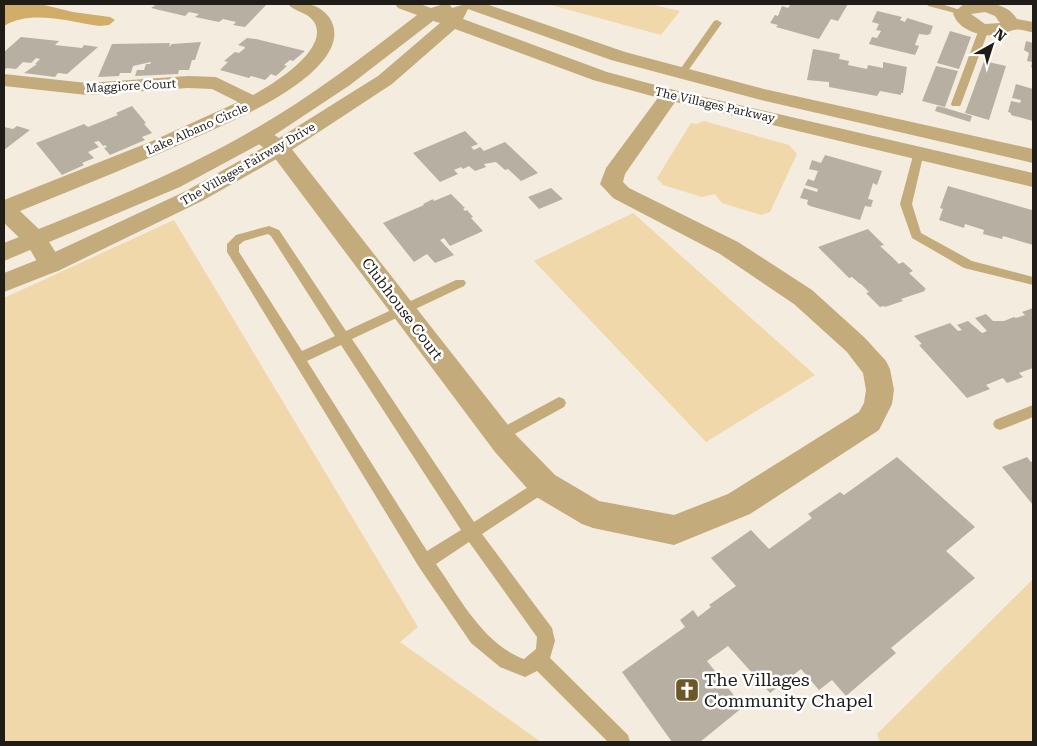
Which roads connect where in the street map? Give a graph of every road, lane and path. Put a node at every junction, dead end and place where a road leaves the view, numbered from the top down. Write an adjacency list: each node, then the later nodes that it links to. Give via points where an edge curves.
1 (297, 4): 19 (street, Lake Albano Circle, via 309,8 320,18 325,28 324,44 315,58 290,81)
2 (404, 4): 9 (street, The Villages Parkway)
3 (460, 4): 9 (street, The Villages Fairway Drive)
4 (464, 4): 10 (street, The Villages Fairway Drive)
5 (470, 4): 15 (street, The Villages Parkway)
6 (931, 4): 8 (lane)
7 (988, 6): 8 (street); 12 (street, via 1002,13)
8 (963, 12): 14 (street, via 967,22)
9 (430, 14): 10 (street, The Villages Parkway); 21 (street, The Villages Fairway Drive)
10 (452, 22): 16 (street, The Villages Parkway); 21 (street, The Villages Fairway Drive, via 385,80)
11 (717, 23): 18 (lane)
12 (1010, 23): 13 (street); 14 (street, via 999,30)
13 (1033, 27)
14 (984, 29): 20 (lane)
15 (618, 56): 16 (street); 18 (street, The Villages Parkway)
16 (600, 76): 18 (street, The Villages Parkway)
17 (4, 80): 19 (street, Maggiore Court, via 88,89 216,83)
18 (685, 86): 22 (street, The Villages Parkway); 23 (street, The Villages Parkway, via 761,94); 39 (street, via 614,173 611,184 622,193 729,248 803,297 856,345 876,369 880,390 878,404 869,421 739,504 674,530 593,514)
19 (254, 103): 25 (street, Lake Albano Circle, via 166,144)
20 (956, 104)
21 (269, 142): 26 (street, The Villages Fairway Drive); 28 (street, The Villages Fairway Drive, via 194,196); 32 (street, Clubhouse Court)
22 (919, 152): 24 (street, The Villages Parkway); 30 (lane, via 906,204 916,235 968,265)
23 (1033, 156)
24 (1033, 180)
25 (4, 209): 26 (street)
26 (36, 240): 27 (street, The Villages Fairway Drive); 28 (street)
27 (4, 253)
28 (51, 264): 29 (street, The Villages Fairway Drive)
29 (6, 277)
30 (1033, 282)
31 (460, 283): 32 (lane)
32 (404, 310): 33 (lane); 38 (street, Clubhouse Court)
33 (345, 338): 34 (lane); 34 (lane, via 275,233 269,230 240,238 232,244 233,252); 40 (lane)
34 (300, 358): 41 (lane)
35 (559, 403): 38 (lane)
36 (1033, 411): 37 (lane)
37 (1000, 424)
38 (499, 436): 39 (street, Clubhouse Court)
39 (544, 485): 40 (lane)
40 (472, 533): 41 (lane); 42 (lane, via 546,634 547,644)
41 (425, 562): 42 (lane, via 477,637 494,653 506,662 525,668)
42 (540, 660): 43 (lane)
43 (621, 742)

